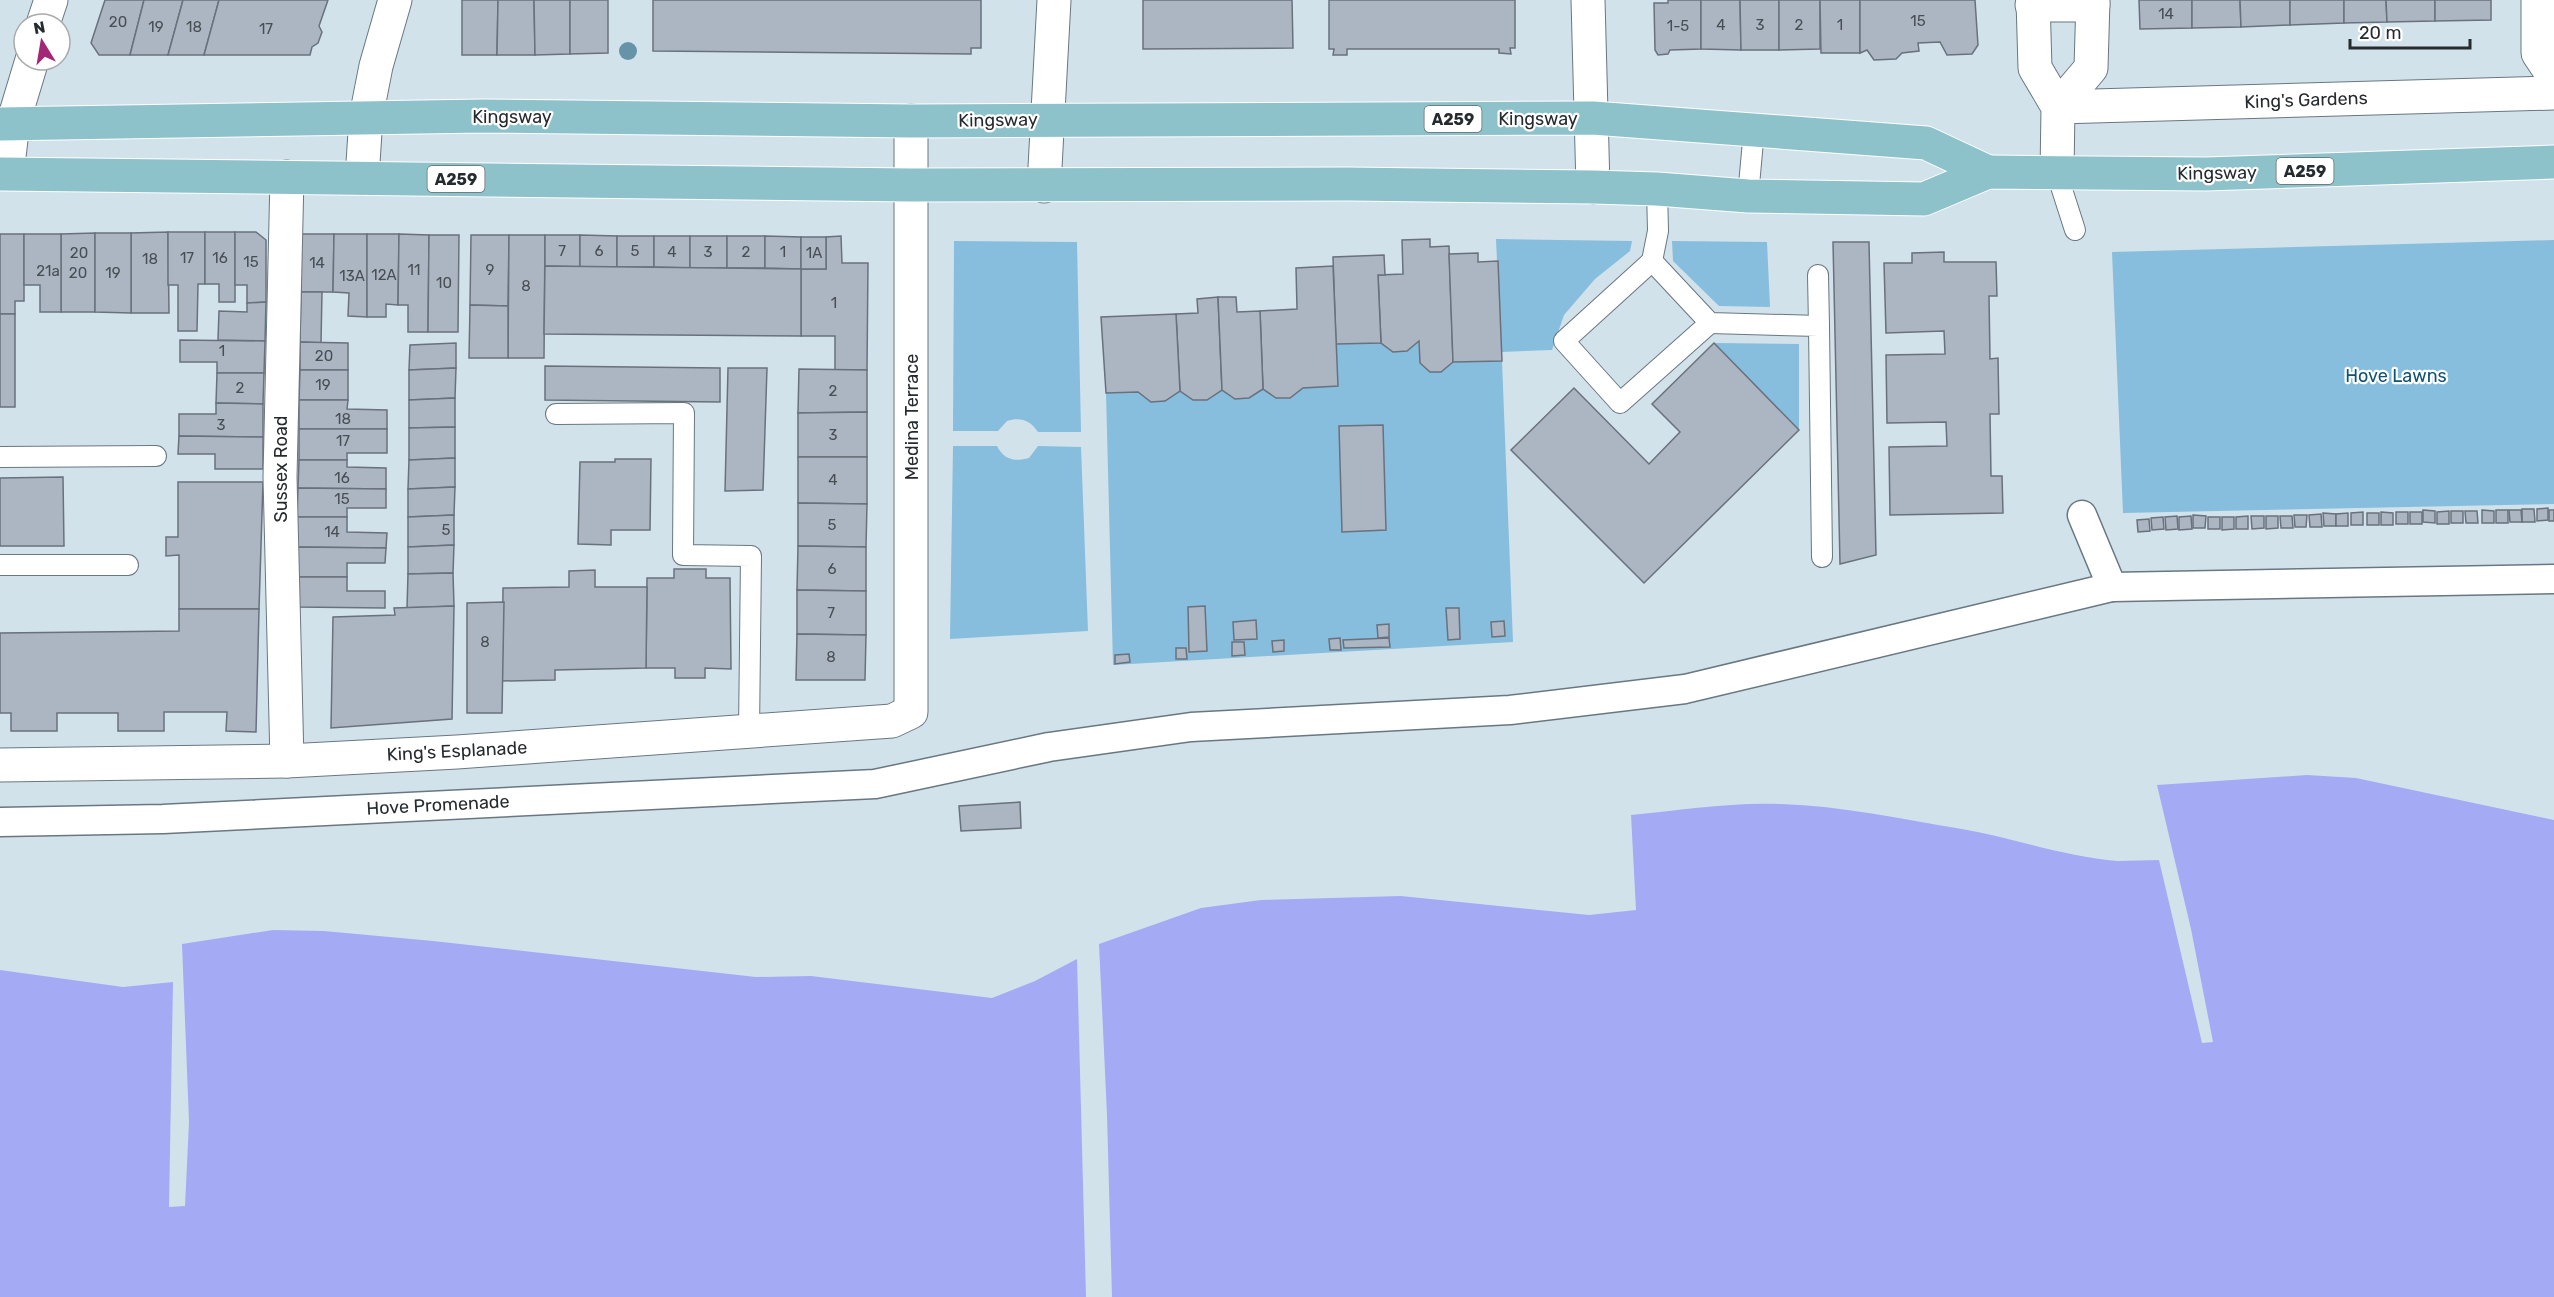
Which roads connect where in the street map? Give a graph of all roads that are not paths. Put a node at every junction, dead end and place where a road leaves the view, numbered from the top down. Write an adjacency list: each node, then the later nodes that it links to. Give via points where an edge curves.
1 (395, 0): 11 (street)
2 (1054, 0): 13 (street)
3 (1588, 0): 12 (street)
4 (2538, 0): 8 (street, via 2538,53)
5 (2032, 2): 6 (street); 10 (street, via 2035,68)
6 (2093, 2): 10 (street, via 2091,68)
7 (27, 72): 15 (street)
8 (2554, 77)
9 (2554, 93): 10 (street, King's Gardens)
10 (2058, 107): 20 (street)
11 (366, 117): 14 (main road, Kingsway / A259); 15 (main road, Kingsway / A259); 22 (street)
12 (1593, 118): 13 (main road, Kingsway / A259); 16 (main road, Kingsway / A259); 25 (street)
13 (1046, 119): 14 (main road, Kingsway / A259); 24 (street)
14 (911, 121): 23 (street, Medina Terrace)
15 (6, 123): 19 (street)
16 (1754, 130): 18 (main road, Kingsway / A259, via 1926,143); 27 (lane)
17 (2554, 162): 20 (main road, Kingsway / A259, via 2206,174)
18 (1988, 172): 20 (main road, Kingsway / A259); 27 (main road, Kingsway / A259, via 1924,199)
19 (4, 173): 21 (main road, Kingsway / A259)
20 (2057, 174): 28 (lane)
21 (287, 177): 22 (main road, Kingsway / A259); 44 (street, Sussex Road, via 280,477)
22 (362, 177): 23 (main road, Kingsway / A259)
23 (911, 185): 24 (main road, Kingsway / A259); 42 (street, Medina Terrace)
24 (1044, 186): 25 (main road, Kingsway / A259)
25 (1593, 187): 26 (main road, Kingsway / A259)
26 (1657, 189): 27 (main road, Kingsway / A259); 29 (lane, via 1659,231)
27 (1748, 196)
28 (2075, 230)
29 (1652, 261): 31 (lane); 31 (lane, via 1564,340 1620,403)
30 (1818, 275): 32 (lane)
31 (1710, 323): 32 (lane)
32 (1819, 326): 37 (lane)
33 (556, 414): 43 (lane, via 684,413 683,555 751,556)
34 (156, 456): 35 (lane)
35 (0, 457)
36 (2082, 514): 41 (street)
37 (1822, 557)
38 (0, 565): 39 (lane)
39 (128, 565)
40 (2554, 579): 41 (street, Hove Promenade)
41 (2112, 587): 46 (street, Hove Promenade, via 1684,689 1510,710 1191,727 1049,747 875,784 163,819)
42 (911, 712): 43 (street, King's Esplanade, via 892,721)
43 (749, 732): 44 (street, King's Esplanade)
44 (287, 761): 45 (street, King's Esplanade)
45 (0, 765)
46 (0, 822)

